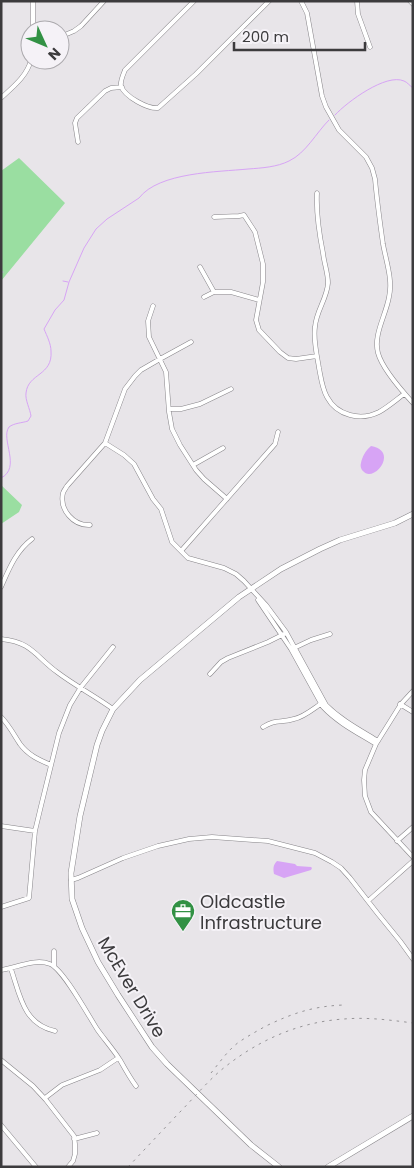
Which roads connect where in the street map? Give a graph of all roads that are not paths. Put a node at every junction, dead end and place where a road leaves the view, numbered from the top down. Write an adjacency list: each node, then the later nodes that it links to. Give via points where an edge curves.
1 (33, 1): 9 (street)
2 (104, 1): 10 (street, via 81,26)
3 (194, 1): 13 (street, via 125,70)
4 (269, 1): 13 (street, via 158,108 153,109 130,97)
5 (301, 1): 27 (street, via 307,13 326,107 339,130 366,157 375,179 390,288 378,336 378,352)
6 (357, 1): 11 (street, via 358,14)
7 (410, 1): 8 (street)
8 (413, 4)
9 (33, 20)
10 (70, 32)
11 (370, 47)
12 (26, 70): 14 (street)
13 (122, 87): 15 (street, via 105,91 77,118)
14 (1, 98)
15 (78, 142)
16 (317, 193): 24 (street, via 318,223 328,281 315,327)
17 (214, 217): 21 (street, via 244,215 255,232 263,264)
18 (200, 267): 19 (street)
19 (214, 292): 20 (street); 21 (street, via 231,292)
20 (204, 297)
21 (259, 300): 24 (street, via 256,320 259,330 280,352 296,359)
22 (153, 306): 25 (street, via 148,331)
23 (191, 342): 25 (street)
24 (317, 356): 27 (street, via 325,393 342,413 363,417 371,415)
25 (160, 359): 29 (street, via 166,372); 31 (street, via 141,370 125,389)
26 (231, 389): 29 (street, via 200,404)
27 (404, 394): 28 (street)
28 (413, 403)
29 (169, 409): 33 (street, via 172,429)
30 (278, 432): 34 (street, via 275,444)
31 (105, 443): 36 (street, via 63,494 63,504 72,520); 38 (street, via 134,464 161,509 172,542)
32 (224, 448): 33 (street)
33 (193, 465): 34 (street)
34 (227, 499): 38 (street)
35 (413, 514): 40 (street, McEver Drive, via 320,548)
36 (90, 525)
37 (32, 539): 39 (street, via 16,554)
38 (180, 551): 40 (street, via 188,558 236,574)
39 (1, 587)
40 (252, 589): 41 (street); 51 (street, McEver Drive, via 140,680)
41 (284, 634): 45 (street); 46 (street, via 228,658)
42 (330, 634): 45 (street)
43 (1, 639): 47 (street, via 22,643 56,672)
44 (113, 648): 47 (street)
45 (293, 648): 49 (street)
46 (210, 674)
47 (81, 687): 51 (street); 56 (street, via 63,723)
48 (413, 691): 50 (street)
49 (322, 703): 54 (street, via 293,720 270,722); 55 (street, via 330,715)
50 (400, 704): 52 (street); 55 (street)
51 (113, 709): 63 (street, McEver Drive, via 97,745 80,816)
52 (413, 712)
53 (1, 716): 56 (street, via 30,755)
54 (263, 727)
55 (377, 742): 60 (street, via 365,770 364,796 371,812)
56 (51, 765): 59 (street)
57 (1, 826): 59 (street)
58 (413, 827): 60 (street)
59 (35, 831): 65 (street, via 29,898)
60 (397, 841): 61 (street)
61 (413, 857)
62 (413, 861): 64 (street)
63 (71, 880): 64 (street, via 123,858 189,839 268,841 315,853 332,862 341,868); 82 (street, McEver Drive, via 78,920 98,962 152,1047 197,1094)
64 (368, 901): 67 (street)
65 (1, 906)
66 (54, 951): 68 (street)
67 (413, 959)
68 (54, 966): 69 (street, via 43,962); 72 (street, via 66,978)
69 (11, 969): 70 (street); 71 (street, via 26,1011 39,1025)
70 (1, 970)
71 (55, 1031)
72 (118, 1058): 74 (street); 75 (street, via 100,1070 62,1085)
73 (1, 1060): 75 (street)
74 (136, 1086)
75 (45, 1098): 79 (street)
76 (413, 1116): 83 (street)
77 (1, 1125): 80 (street)
78 (97, 1133): 79 (street)
79 (74, 1139): 81 (street, via 75,1154)
80 (36, 1167)
81 (68, 1167)
82 (279, 1167)
83 (328, 1167)

